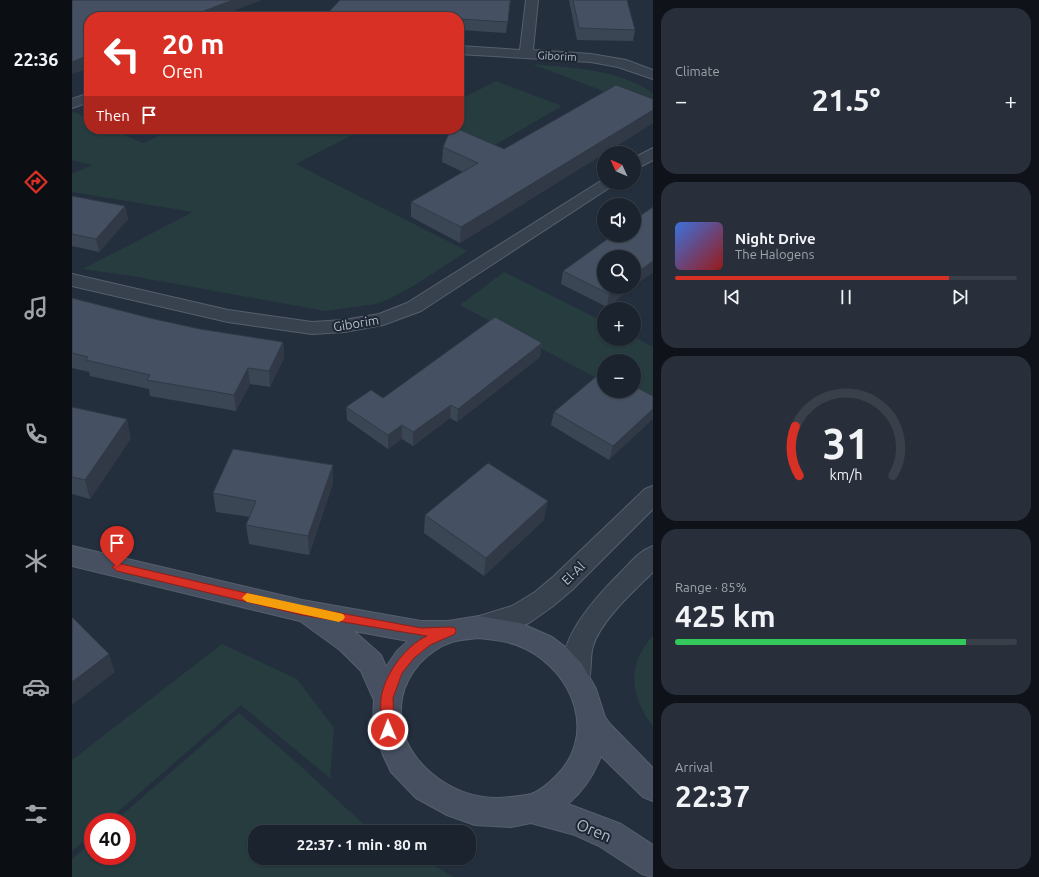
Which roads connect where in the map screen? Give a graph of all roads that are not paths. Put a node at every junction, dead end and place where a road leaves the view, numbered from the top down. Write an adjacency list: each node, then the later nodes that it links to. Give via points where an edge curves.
1 (532, 0): 3 (street)
2 (464, 50): 3 (street, Giborim)
3 (526, 54): 4 (street, Giborim, via 591,58)
4 (650, 71)
5 (84, 99): 6 (street)
6 (72, 104)
7 (653, 153): 8 (street)
8 (641, 161)
9 (597, 189): 10 (street, Giborim, via 414,307 383,319 344,326 312,328 228,316)
10 (72, 280)
11 (653, 495): 15 (street, El-Al, via 544,599 520,615)
12 (72, 556): 14 (street)
13 (653, 556): 17 (street, via 605,606 593,623 580,644)
14 (302, 611): 16 (street, via 421,632); 18 (street, via 349,642 370,663)
15 (479, 627): 16 (street); 17 (street, via 523,635 544,645 562,659)
16 (451, 631): 18 (street, via 426,642 410,655 397,670)
17 (577, 677): 19 (street, via 588,700)
18 (387, 698): 21 (street, via 388,730 400,761 424,788 457,806 472,809 494,813)
19 (593, 724): 20 (street, via 627,765); 21 (street, via 590,749 579,772 561,792)
20 (653, 787)
21 (530, 808): 22 (street, Oren, via 577,821 610,835)
22 (653, 863)

